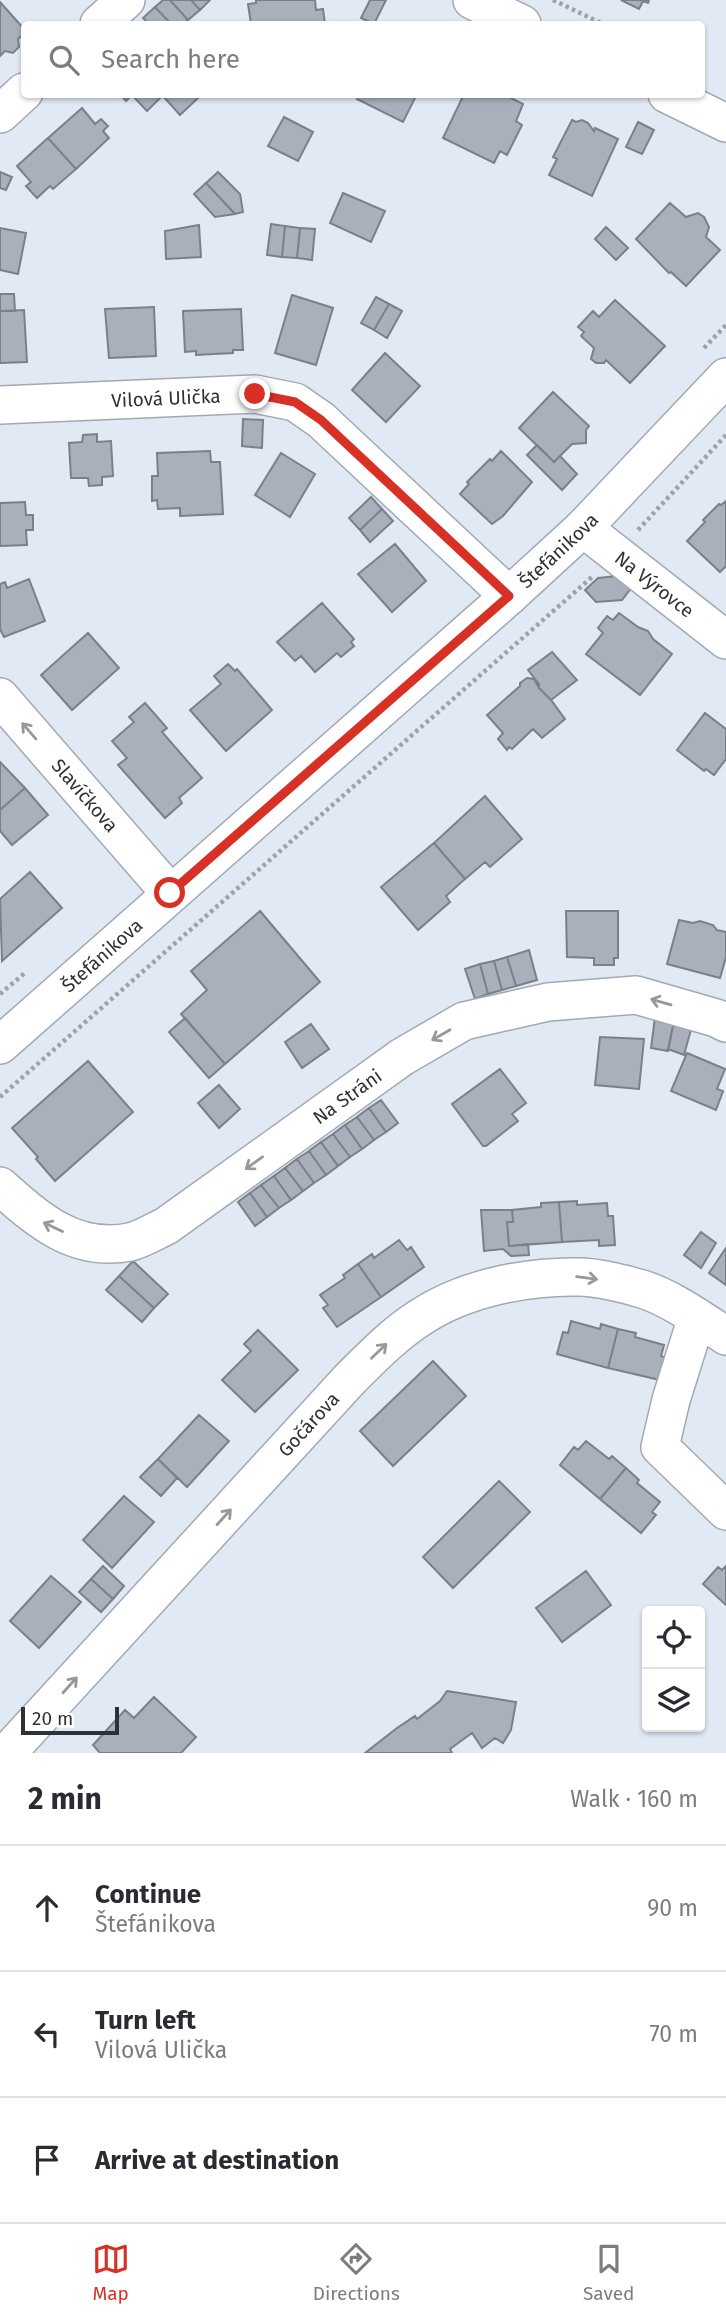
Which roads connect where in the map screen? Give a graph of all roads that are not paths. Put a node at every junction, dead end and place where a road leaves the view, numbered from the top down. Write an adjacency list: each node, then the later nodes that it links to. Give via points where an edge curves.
1 (126, 0): 3 (street)
2 (472, 0): 4 (street)
3 (102, 21)
4 (516, 21)
5 (21, 95): 7 (street)
6 (675, 98): 8 (street)
7 (0, 114)
8 (726, 123)
9 (726, 377): 11 (street, Štefánikova)
10 (0, 405): 12 (street, Vilová Ulička, via 255,394 295,402 321,420)
11 (583, 528): 12 (street, Štefánikova); 13 (street, Na Výrovce)
12 (509, 596): 15 (street, Štefánikova)
13 (726, 640)
14 (0, 697): 15 (street, Slavíčkova, one-way to 14)
15 (170, 893): 17 (street, Štefánikova)
16 (726, 1023): 18 (street, Na Stráni, one-way to 18, via 636,995 548,1002 464,1021 402,1057 166,1226 131,1242 87,1243 39,1221)
17 (0, 1045)
18 (0, 1186)
19 (711, 1326): 20 (street, Gočárova, via 671,1400 660,1447); 21 (street, Gočárova, one-way to 19, via 349,1380 421,1316 454,1300 510,1283 582,1276 644,1290)
20 (726, 1511)
21 (7, 1753)

